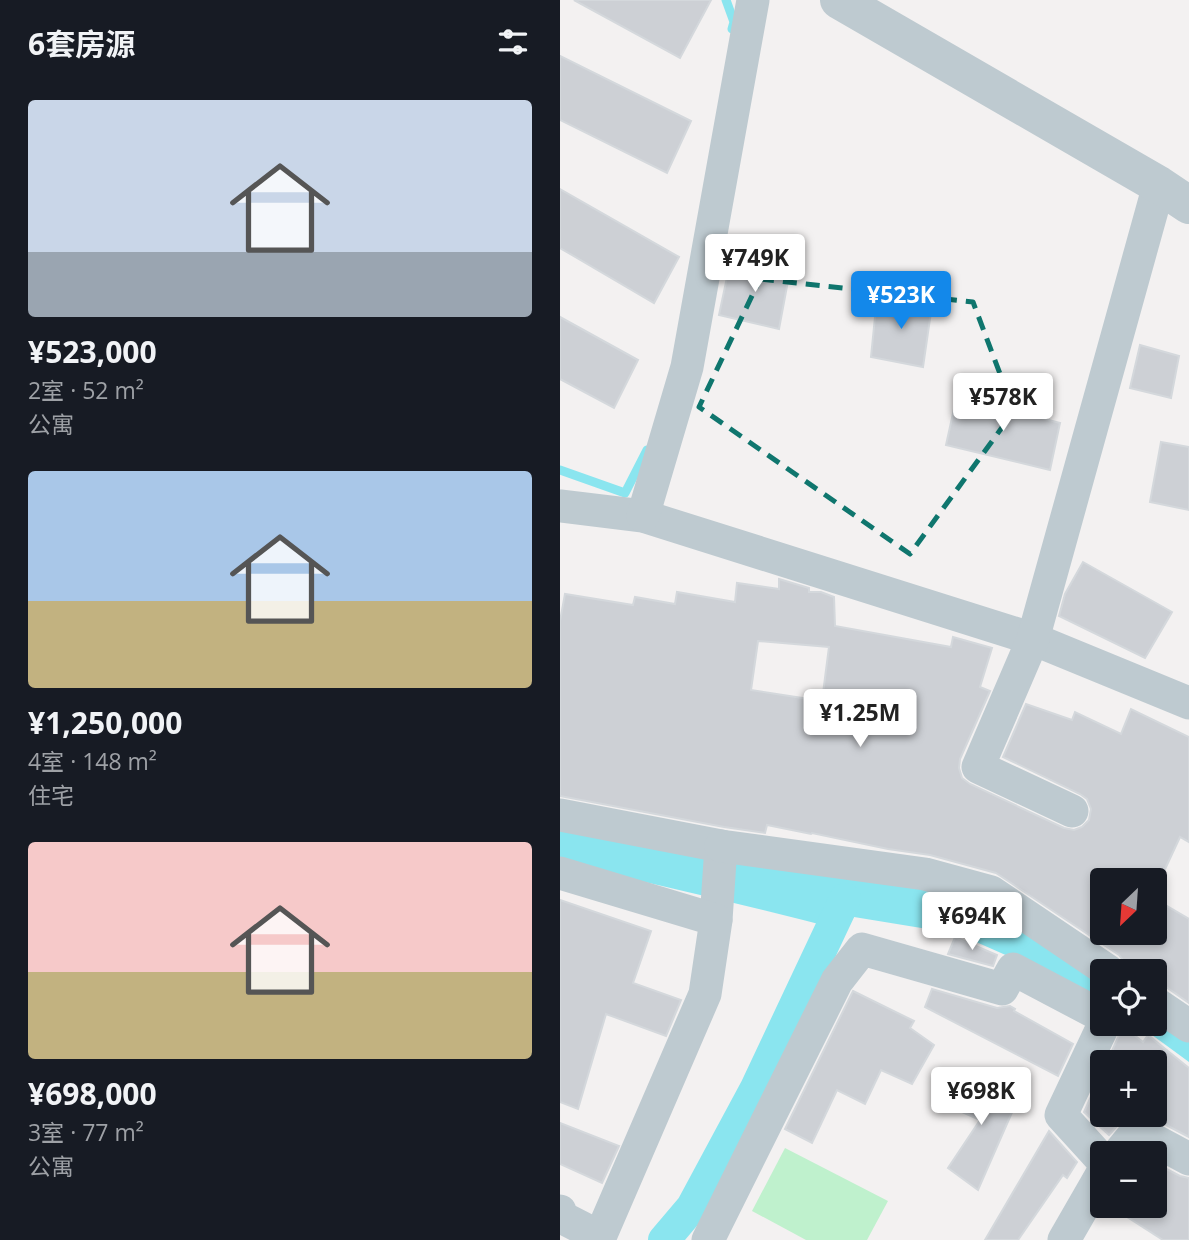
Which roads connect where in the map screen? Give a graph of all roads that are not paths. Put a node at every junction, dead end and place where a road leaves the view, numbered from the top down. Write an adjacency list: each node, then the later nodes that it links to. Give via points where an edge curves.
1 (753, 0): 5 (street, via 687,368)
2 (839, 0): 3 (street)
3 (1174, 195): 6 (street)
4 (560, 506): 5 (street)
5 (643, 516): 6 (street)
6 (1033, 639): 7 (street); 8 (street, via 978,767)
7 (1189, 703)
8 (1072, 811)
9 (560, 816): 10 (street)
10 (721, 846): 12 (street); 13 (street, via 925,874 991,892)
11 (560, 873): 12 (street)
12 (716, 920): 25 (street, via 705,994)
13 (1090, 959)
14 (1090, 1010): 26 (street, via 1013,969 1002,989 862,949 837,982)
15 (1167, 1011): 16 (street)
16 (1189, 1026)
17 (1098, 1036): 20 (street, via 1061,1115)
18 (1129, 1141): 19 (street, via 1138,1131)
19 (1156, 1141)
20 (1090, 1147)
21 (1167, 1147): 22 (street)
22 (1189, 1159)
23 (1090, 1195): 27 (street)
24 (560, 1211): 25 (street, via 561,1217)
25 (600, 1239)
26 (708, 1240)
27 (1064, 1240)

